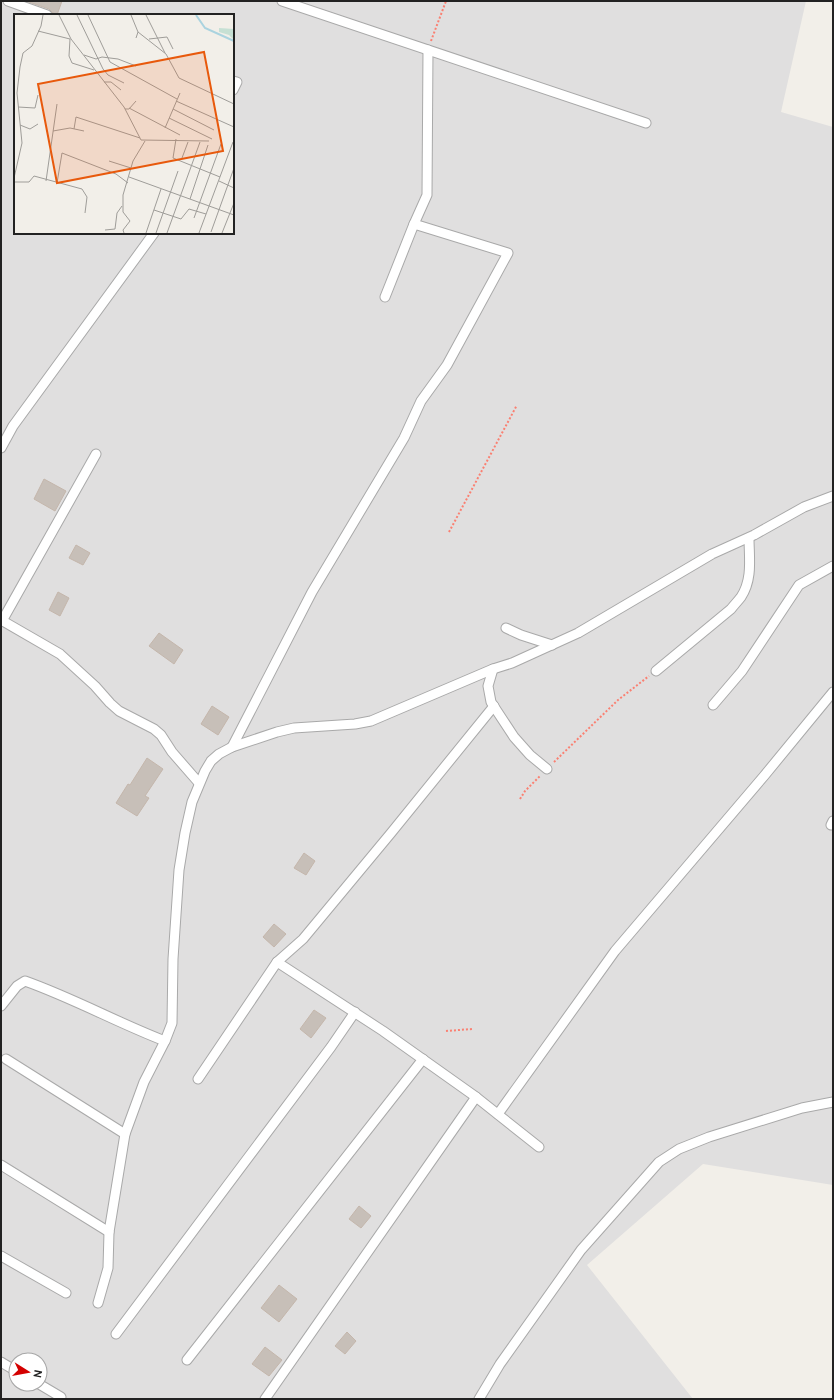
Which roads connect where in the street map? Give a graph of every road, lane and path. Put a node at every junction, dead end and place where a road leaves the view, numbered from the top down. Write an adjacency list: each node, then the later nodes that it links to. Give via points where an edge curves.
1 (8, 1): 4 (street)
2 (282, 1): 5 (street)
3 (446, 1): 5 (path)
4 (44, 14)
5 (428, 50): 6 (street); 7 (street, via 427,195)
6 (646, 123)
7 (414, 224): 9 (street); 25 (street, via 508,253 447,364 421,401 404,438 312,592)
8 (153, 234): 11 (street, via 13,426)
9 (385, 297)
10 (517, 405): 14 (path)
11 (1, 448)
12 (96, 454): 17 (street)
13 (833, 496): 15 (street, via 804,507)
14 (449, 532)
15 (749, 538): 19 (street, via 712,554 589,628); 21 (street, via 749,575 741,597 731,609)
16 (833, 566): 23 (street, via 799,586 742,671)
17 (2, 621): 27 (street, via 60,654 119,711 154,729)
18 (506, 628): 19 (street)
19 (552, 645): 20 (street)
20 (494, 669): 24 (street, via 488,686); 25 (street, via 364,723 294,728)
21 (656, 671): 26 (path, via 618,700)
22 (833, 692): 40 (street, via 615,950)
23 (713, 705)
24 (494, 706): 26 (street, via 514,737); 29 (street, via 303,939)
25 (232, 747): 27 (street, via 211,761)
26 (547, 769): 28 (path)
27 (199, 783): 34 (street, via 192,802 179,870 172,1023)
28 (520, 799)
29 (276, 962): 31 (street); 37 (street)
30 (1, 1006): 34 (street, via 17,986 25,981)
31 (355, 1012): 36 (street); 48 (street)
32 (472, 1029): 33 (path)
33 (446, 1031)
34 (165, 1041): 41 (street, via 144,1082)
35 (6, 1059): 41 (street)
36 (423, 1059): 38 (street); 49 (street)
37 (198, 1079)
38 (476, 1097): 40 (street); 52 (street)
39 (833, 1102): 53 (street, via 802,1108 709,1137 679,1149 658,1162 581,1250 500,1364)
40 (498, 1114): 42 (street)
41 (126, 1134): 44 (street)
42 (539, 1147)
43 (1, 1165): 44 (street)
44 (109, 1232): 47 (street, via 108,1268)
45 (1, 1256): 46 (street)
46 (66, 1292)
47 (98, 1303)
48 (116, 1334)
49 (187, 1360)
50 (48, 1389): 51 (street)
51 (61, 1397)
52 (265, 1399)
53 (479, 1399)

